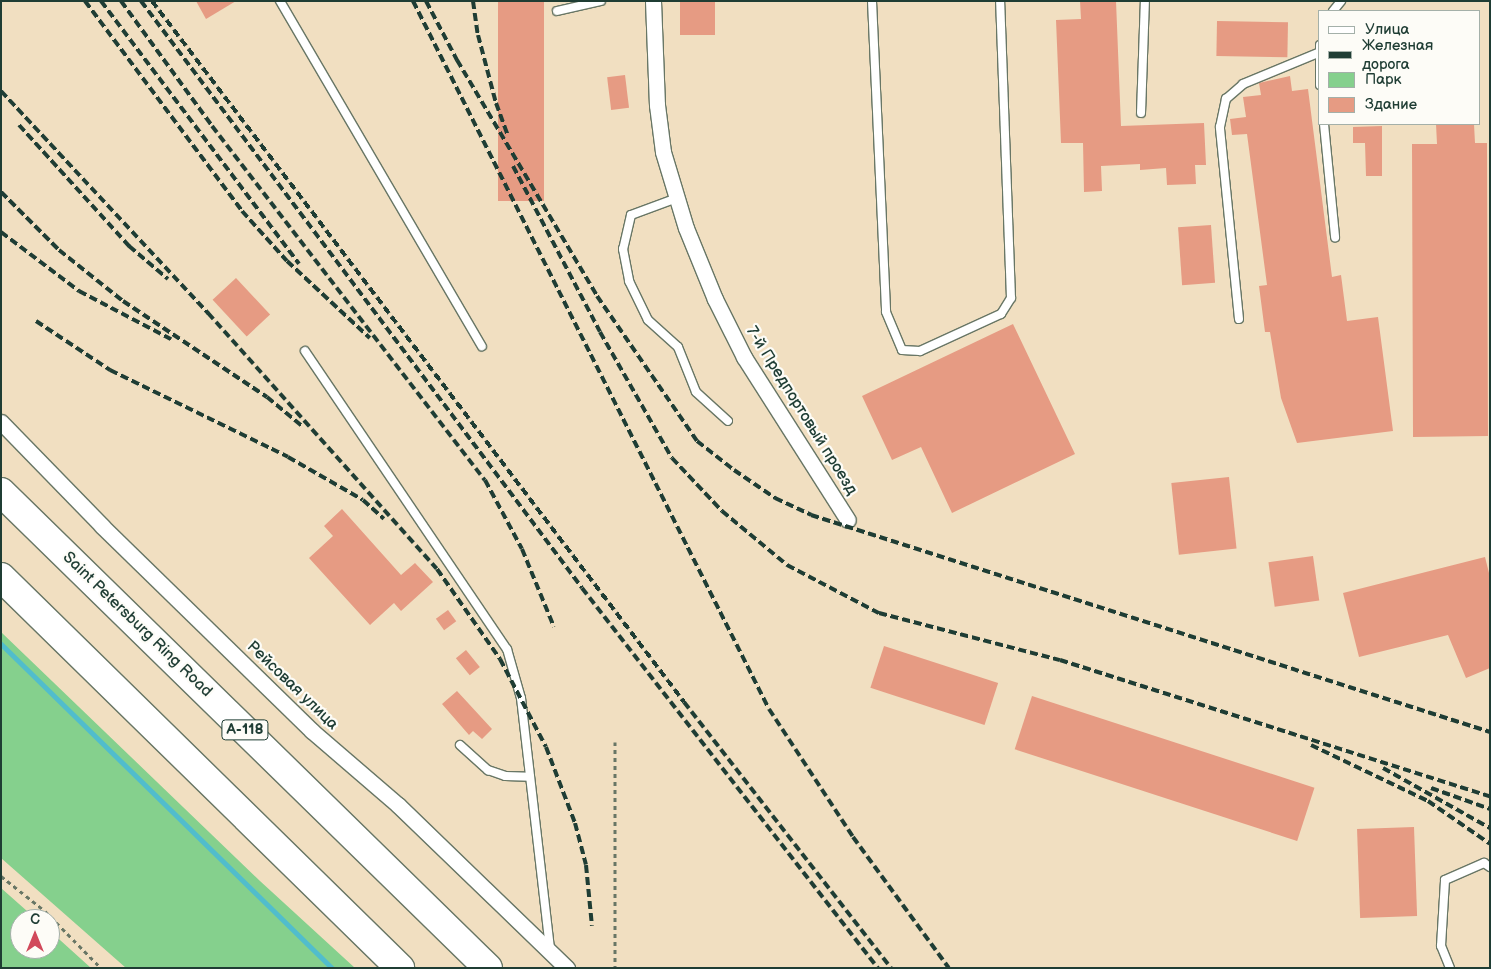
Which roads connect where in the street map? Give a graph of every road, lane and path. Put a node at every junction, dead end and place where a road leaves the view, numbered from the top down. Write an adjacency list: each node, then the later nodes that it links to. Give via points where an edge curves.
1 (280, 1): 14 (lane)
2 (601, 1): 7 (lane)
3 (653, 1): 11 (street, 7-й Предпортовый проезд, via 662,152)
4 (872, 1): 5 (lane, via 886,312 902,350 920,350 1001,314 1011,298)
5 (1000, 1)
6 (1145, 1): 9 (lane)
7 (557, 11)
8 (1318, 49): 13 (lane, via 1243,84 1226,99 1220,127)
9 (1141, 113)
10 (1324, 125): 12 (lane)
11 (677, 198): 16 (lane, via 631,216 623,249 630,281 648,320 678,348 696,392); 19 (street, 7-й Предпортовый проезд, via 715,299 744,357)
12 (1335, 237)
13 (1239, 319)
14 (482, 346)
15 (305, 351): 23 (lane, via 507,649 521,698)
16 (728, 421)
17 (1, 422): 26 (street, Рейсовая улица, via 305,725 398,805)
18 (1, 492): 29 (highway, Saint Petersburg Ring Road / А-118)
19 (848, 520)
20 (1, 577): 28 (highway)
21 (615, 742): 31 (path)
22 (460, 745): 23 (lane, via 488,770 505,776)
23 (530, 776): 26 (lane)
24 (1490, 867): 32 (lane, via 1484,863 1445,880 1441,946)
25 (1, 876): 27 (path, via 45,911)
26 (550, 952): 30 (street, Рейсовая улица)
27 (101, 968)
28 (400, 968)
29 (488, 968)
30 (568, 968)
31 (615, 968)
32 (1450, 968)

